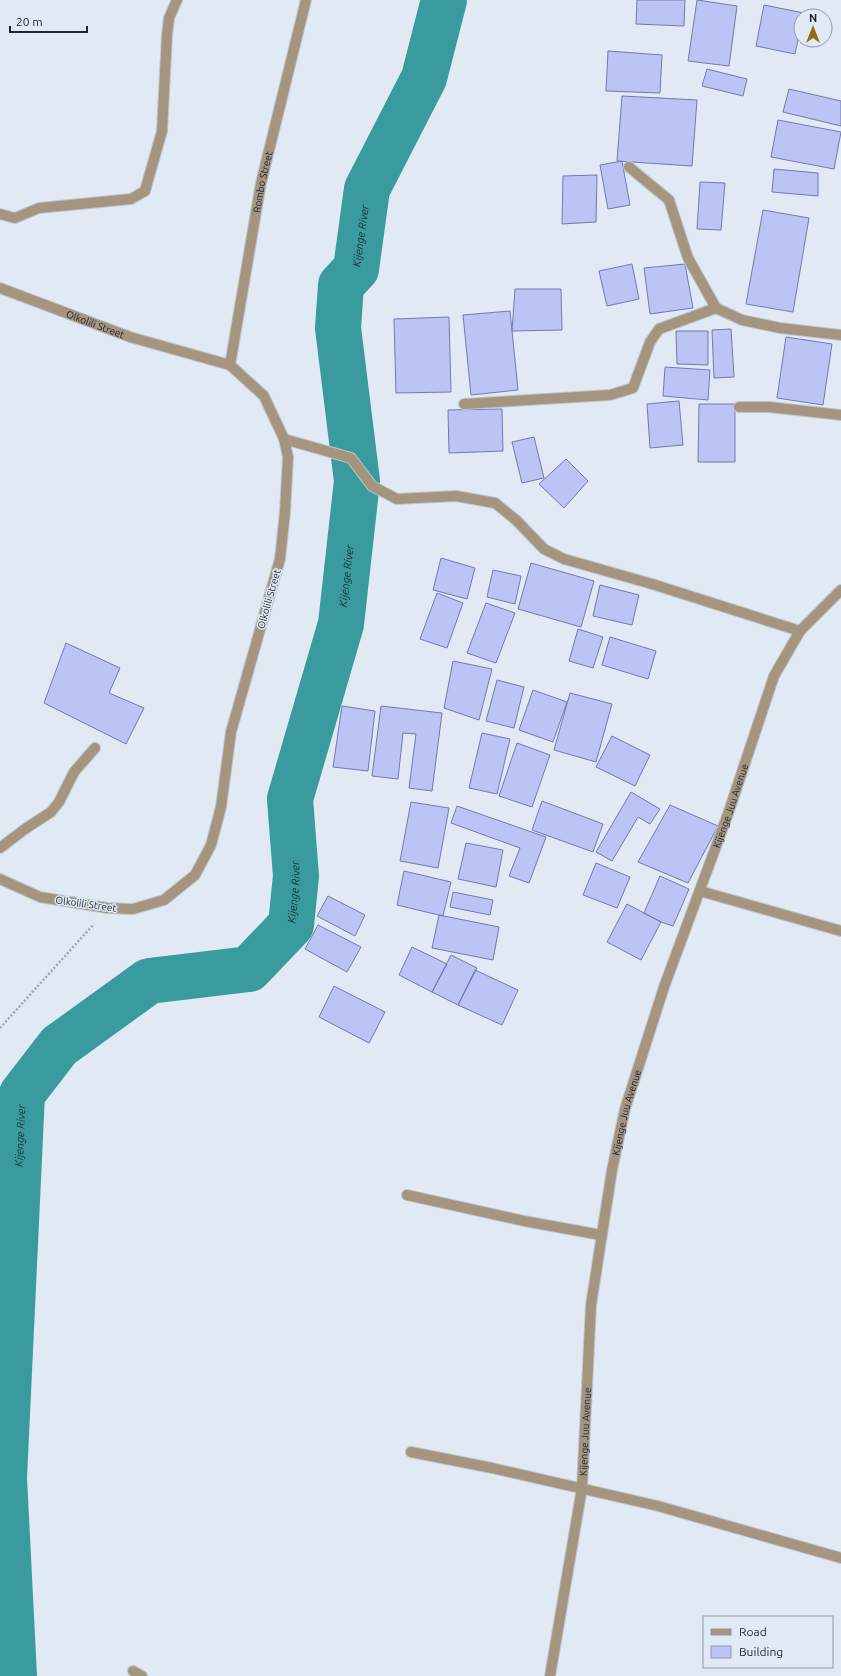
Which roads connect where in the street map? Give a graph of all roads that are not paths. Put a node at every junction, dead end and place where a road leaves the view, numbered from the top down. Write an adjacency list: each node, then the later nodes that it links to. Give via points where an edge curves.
1 (177, 0): 4 (street, via 169,18 167,35 162,131 145,191 131,200 39,208 15,218)
2 (306, 0): 8 (street, Rombo Street, via 262,183)
3 (629, 167): 6 (street, via 669,200 688,258)
4 (0, 214)
5 (0, 288): 8 (street, Olkolili Street, via 130,337)
6 (716, 308): 7 (street, via 742,320 780,328); 9 (street, via 659,329 650,342 633,388 610,394)
7 (841, 335)
8 (230, 365): 12 (street, Olkolili Street, via 264,396)
9 (464, 404)
10 (739, 407): 11 (street, via 768,407)
11 (841, 415)
12 (284, 440): 14 (street, via 351,458 372,486 396,499 456,496 494,503 516,520 544,549 564,559); 17 (street, Olkolili Street, via 288,457 280,559 231,732 221,807 211,845 195,875 164,900 133,909 107,908 40,897)
13 (841, 590): 14 (street, Kijenge Juu Avenue)
14 (800, 631): 18 (street, Kijenge Juu Avenue, via 774,676)
15 (95, 748): 16 (street, via 74,772 60,802 51,812)
16 (0, 848)
17 (0, 879)
18 (700, 891): 19 (street); 21 (street, Kijenge Juu Avenue, via 664,987 625,1109)
19 (841, 931)
20 (407, 1195): 21 (street)
21 (602, 1235): 23 (street, Kijenge Juu Avenue, via 591,1305)
22 (411, 1452): 23 (street)
23 (582, 1488): 24 (street, via 658,1506); 25 (street, Kijenge Juu Avenue)
24 (841, 1558)
25 (550, 1676)

